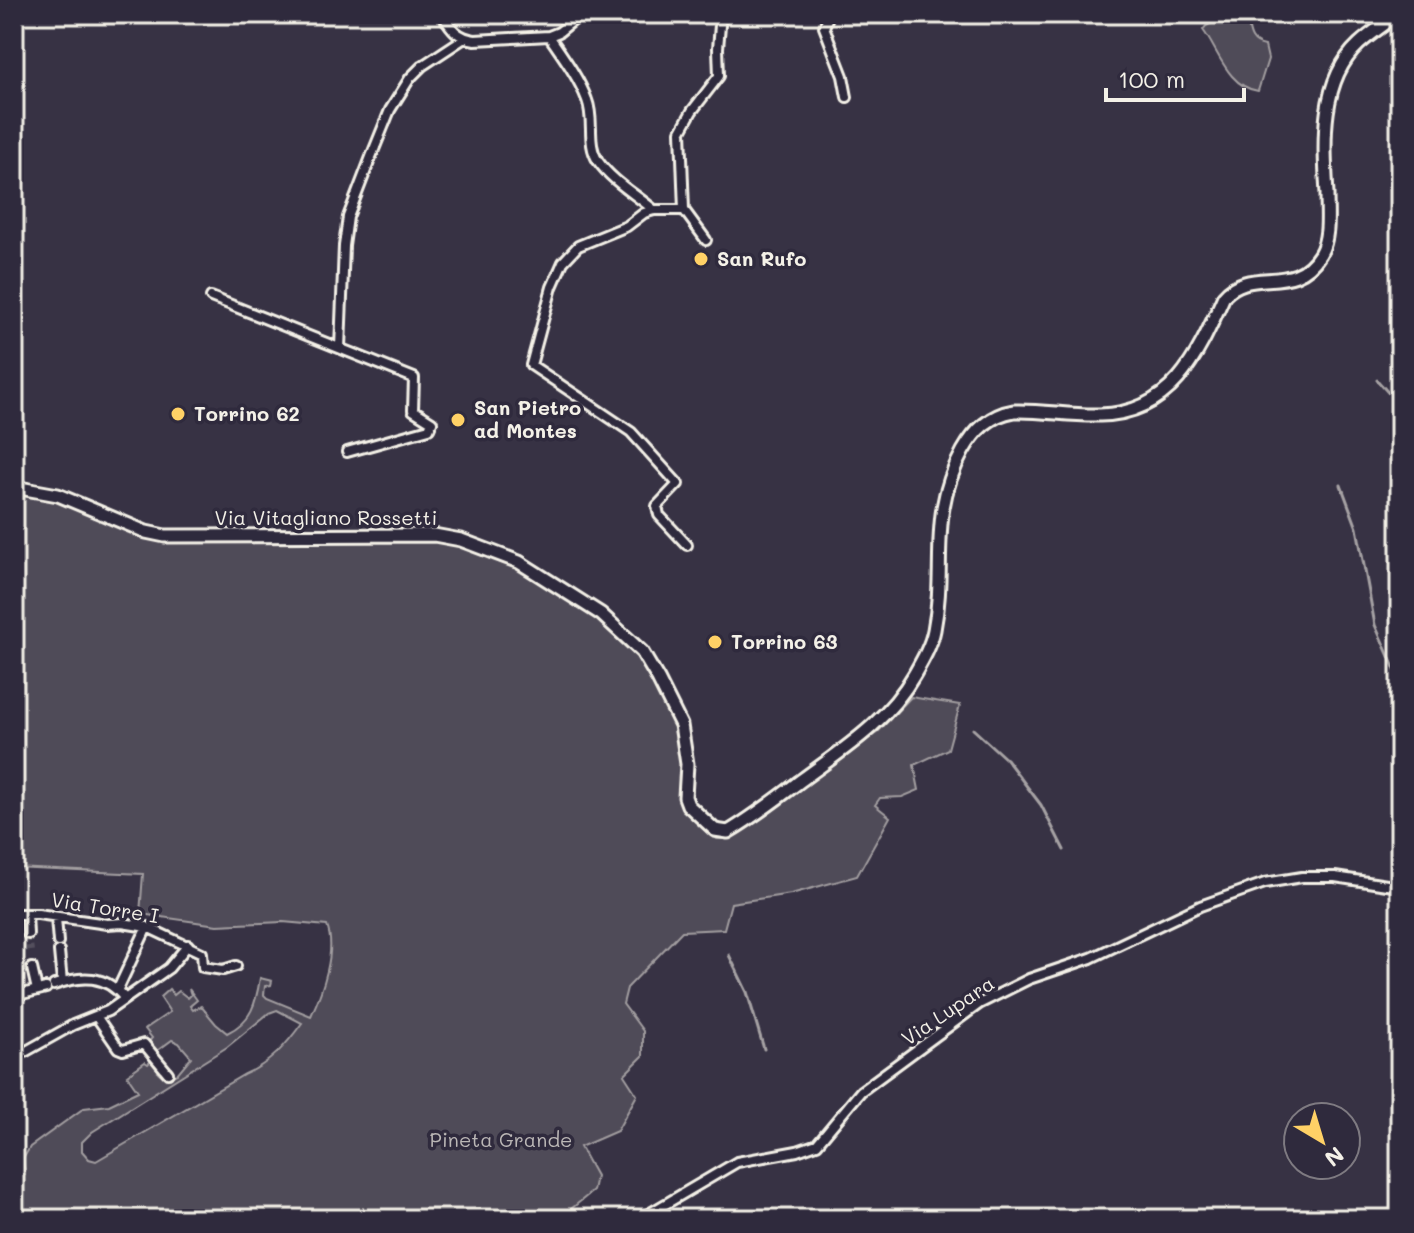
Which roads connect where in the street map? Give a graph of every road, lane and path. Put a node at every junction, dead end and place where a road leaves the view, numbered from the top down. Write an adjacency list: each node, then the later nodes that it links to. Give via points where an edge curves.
1 (442, 14): 7 (street)
2 (581, 14): 6 (street)
3 (721, 14): 10 (street, via 719,76 681,131)
4 (829, 14): 8 (street, via 824,27)
5 (1398, 14): 15 (street, Via Vitagliano Rossetti, via 1357,45 1338,73 1325,148 1328,219 1325,239 1310,267 1290,279 1248,281 1230,288 1180,379 1152,402 1109,415 1014,411 980,427 956,463 945,492 934,629 907,686 867,731 728,832 715,830 688,805 681,725 642,652 601,614 519,562 434,535 165,536 58,495)
6 (549, 36): 7 (street); 9 (street, via 587,100 597,160)
7 (463, 39): 13 (street, via 422,66 390,110 348,217)
8 (847, 97)
9 (654, 210): 10 (street); 16 (street, via 578,246 563,262 531,365 631,432 678,484 657,506)
10 (684, 210): 11 (street)
11 (706, 240)
12 (211, 297): 13 (street)
13 (340, 348): 14 (street, via 411,374 413,410 432,422 424,432)
14 (347, 452)
15 (14, 487)
16 (687, 545)
17 (1400, 887): 33 (street, Via Lupara, via 1335,877 1265,883 1029,979 979,1004 861,1091 817,1144 737,1162)
18 (14, 914): 19 (street, Via Torre I)
19 (27, 914): 20 (street, Via Torre I); 22 (street)
20 (56, 918): 21 (street, Via Torre I); 26 (street, via 59,946)
21 (147, 927): 23 (street, Via Torre I); 27 (street)
22 (28, 934)
23 (188, 945): 24 (street, via 202,953 206,969); 29 (street, via 171,966)
24 (236, 966)
25 (32, 968): 26 (street)
26 (50, 986): 27 (street, via 82,978 99,979); 28 (street)
27 (118, 989): 29 (street)
28 (14, 996)
29 (125, 999): 30 (street)
30 (96, 1016): 31 (street); 32 (street, via 118,1048 144,1044)
31 (14, 1058)
32 (168, 1073)
33 (640, 1219)

